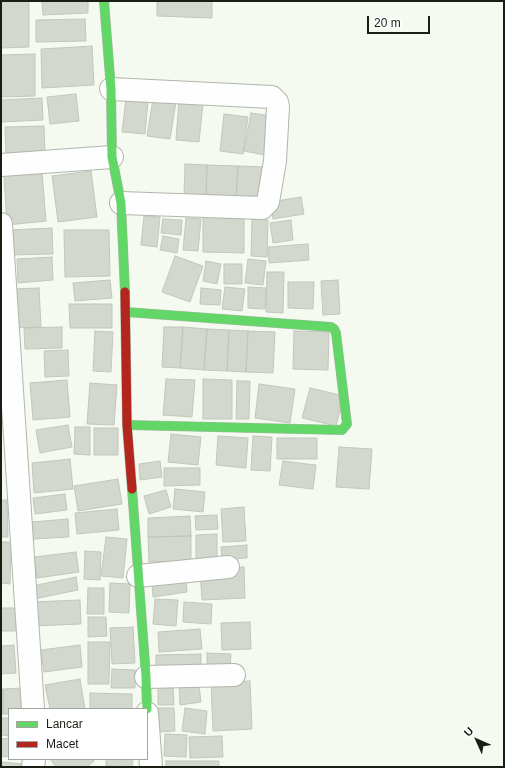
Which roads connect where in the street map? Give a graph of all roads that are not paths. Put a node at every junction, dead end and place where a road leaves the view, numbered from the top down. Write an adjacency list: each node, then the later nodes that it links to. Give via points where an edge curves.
1 (104, 1): 2 (street)
2 (110, 89): 3 (street); 5 (street, via 272,97 278,107 274,168 268,202 262,208)
3 (112, 157): 4 (street); 5 (street)
4 (1, 165)
5 (121, 203): 7 (street)
6 (1, 224): 13 (street)
7 (126, 312): 8 (street); 8 (street, via 331,327 336,333 347,424 342,430)
8 (127, 425): 10 (street)
9 (228, 567): 10 (street)
10 (138, 576): 12 (street)
11 (234, 675): 12 (street)
12 (146, 677): 14 (street)
13 (33, 708)
14 (147, 708)
15 (148, 736): 16 (street)
16 (151, 767)

